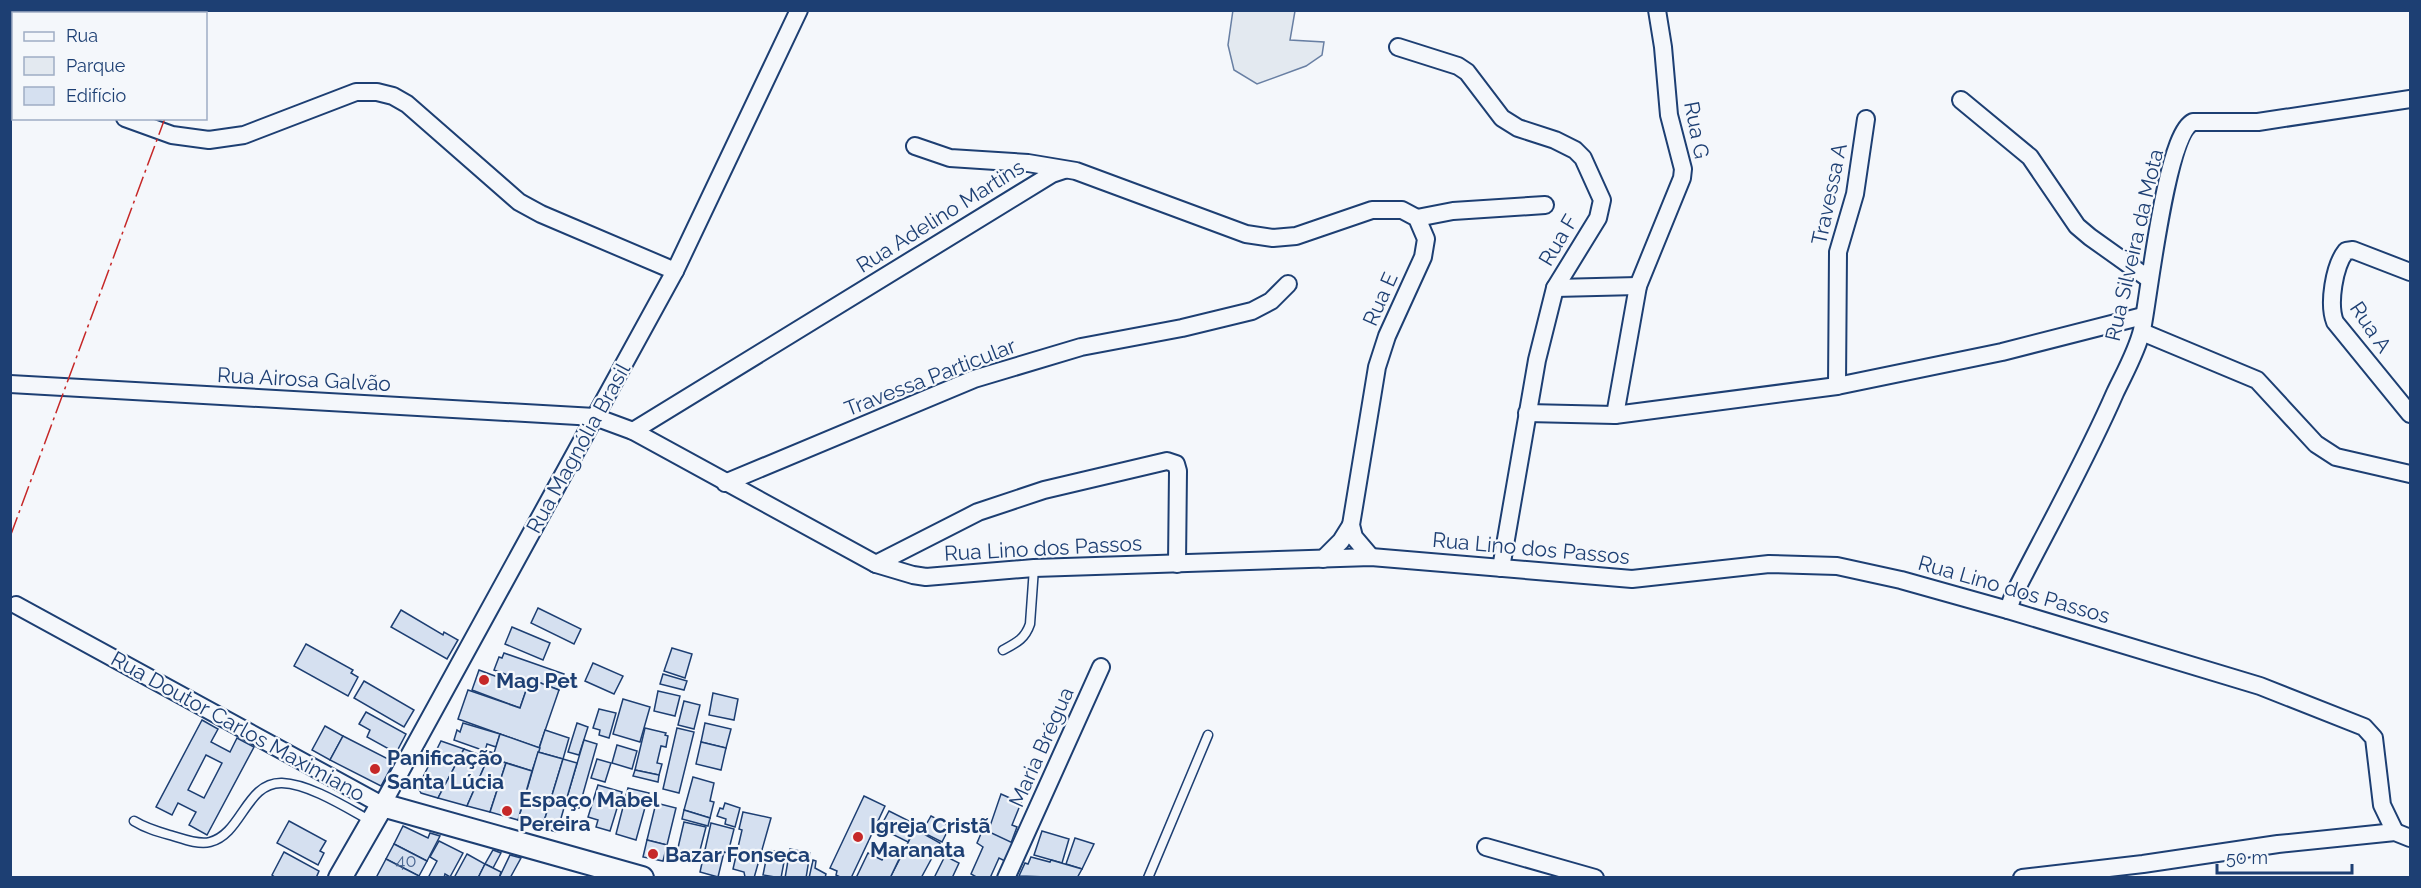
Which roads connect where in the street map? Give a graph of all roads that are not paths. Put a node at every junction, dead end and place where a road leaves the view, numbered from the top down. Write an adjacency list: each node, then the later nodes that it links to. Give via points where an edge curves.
1 (800, 10): 12 (street, Rua Magnólia Brasil)
2 (1657, 10): 16 (street, Rua G, via 1669,115 1683,169)
3 (1398, 47): 17 (street, Rua F, via 1458,66 1502,118 1518,128 1555,140 1583,158 1602,200 1601,207)
4 (2410, 99): 14 (street, Rua Silveira da Mota, via 2258,122 2189,124 2168,178)
5 (1961, 100): 14 (street, via 2030,157 2077,226)
6 (1866, 119): 20 (street, Travessa A, via 1855,194 1838,252)
7 (130, 120): 12 (street, via 171,135 217,139 244,135 356,92 393,96 519,202)
8 (915, 146): 9 (street, via 950,158 1028,163)
9 (1065, 170): 11 (street, via 1246,234 1273,238 1296,236 1372,210 1402,210); 25 (street, Rua Adelino Martins, via 1052,174)
10 (1545, 205): 11 (street, via 1453,211)
11 (1417, 218): 28 (street, Rua E, via 1426,238 1423,257 1377,367)
12 (675, 271): 24 (street, Rua Magnólia Brasil)
13 (2410, 272): 22 (street, Rua A, via 2353,250 2346,251 2340,258 2331,306 2335,322)
14 (2149, 279): 18 (street, Rua Silveira da Mota)
15 (1288, 284): 27 (street, Travessa Particular, via 1271,301 1252,311 1081,347 974,379)
16 (1638, 286): 17 (street); 23 (street, Rua G)
17 (1555, 288): 21 (street, Rua F)
18 (2142, 324): 20 (street); 26 (street, via 2257,380 2316,444 2336,457); 36 (street, Rua Silveira da Mota, via 2104,419)
19 (10, 384): 24 (street, Rua Airosa Galvão)
20 (1837, 386): 23 (street)
21 (1527, 413): 23 (street); 34 (street, Rua F)
22 (2410, 414)
23 (1615, 415)
24 (595, 417): 25 (street, Rua Lino dos Passos); 40 (street, Rua Magnólia Brasil)
25 (633, 432): 27 (street, Rua Lino dos Passos)
26 (2410, 474)
27 (725, 483): 31 (street, Rua Lino dos Passos)
28 (1351, 525): 29 (street, via 1354,537); 30 (street, Rua E)
29 (1371, 557): 30 (street, Rua Lino dos Passos); 34 (street, Rua Lino dos Passos)
30 (1323, 559): 32 (street, Rua Lino dos Passos)
31 (876, 564): 32 (street, via 978,512 1044,490 1167,460 1176,464 1178,471); 33 (street, Rua Lino dos Passos, via 927,577)
32 (1177, 564): 33 (street, Rua Lino dos Passos)
33 (1034, 568): 37 (lane, via 1028,631)
34 (1501, 568): 36 (street, Rua Lino dos Passos, via 1632,579 1769,564 1838,566)
35 (16, 605): 40 (street, Rua Doutor Carlos Maximiano)
36 (2008, 610): 42 (street, Rua Lino dos Passos, via 2260,686 2364,728 2374,738 2382,805)
37 (1003, 651)
38 (1101, 667): 46 (street, Maria Brégua)
39 (1208, 735): 47 (lane)
40 (377, 813): 41 (lane, via 300,785 280,782 263,787 230,830 209,842 145,828); 44 (main road, Rua Magnólia Brasil); 45 (main road, Rua Doutor Carlos Maximiano)
41 (134, 821)
42 (2403, 835): 49 (street, via 2278,844)
43 (1486, 847): 48 (street)
44 (340, 878)
45 (642, 878)
46 (1006, 878)
47 (1148, 878)
48 (1595, 878)
49 (2022, 878)

